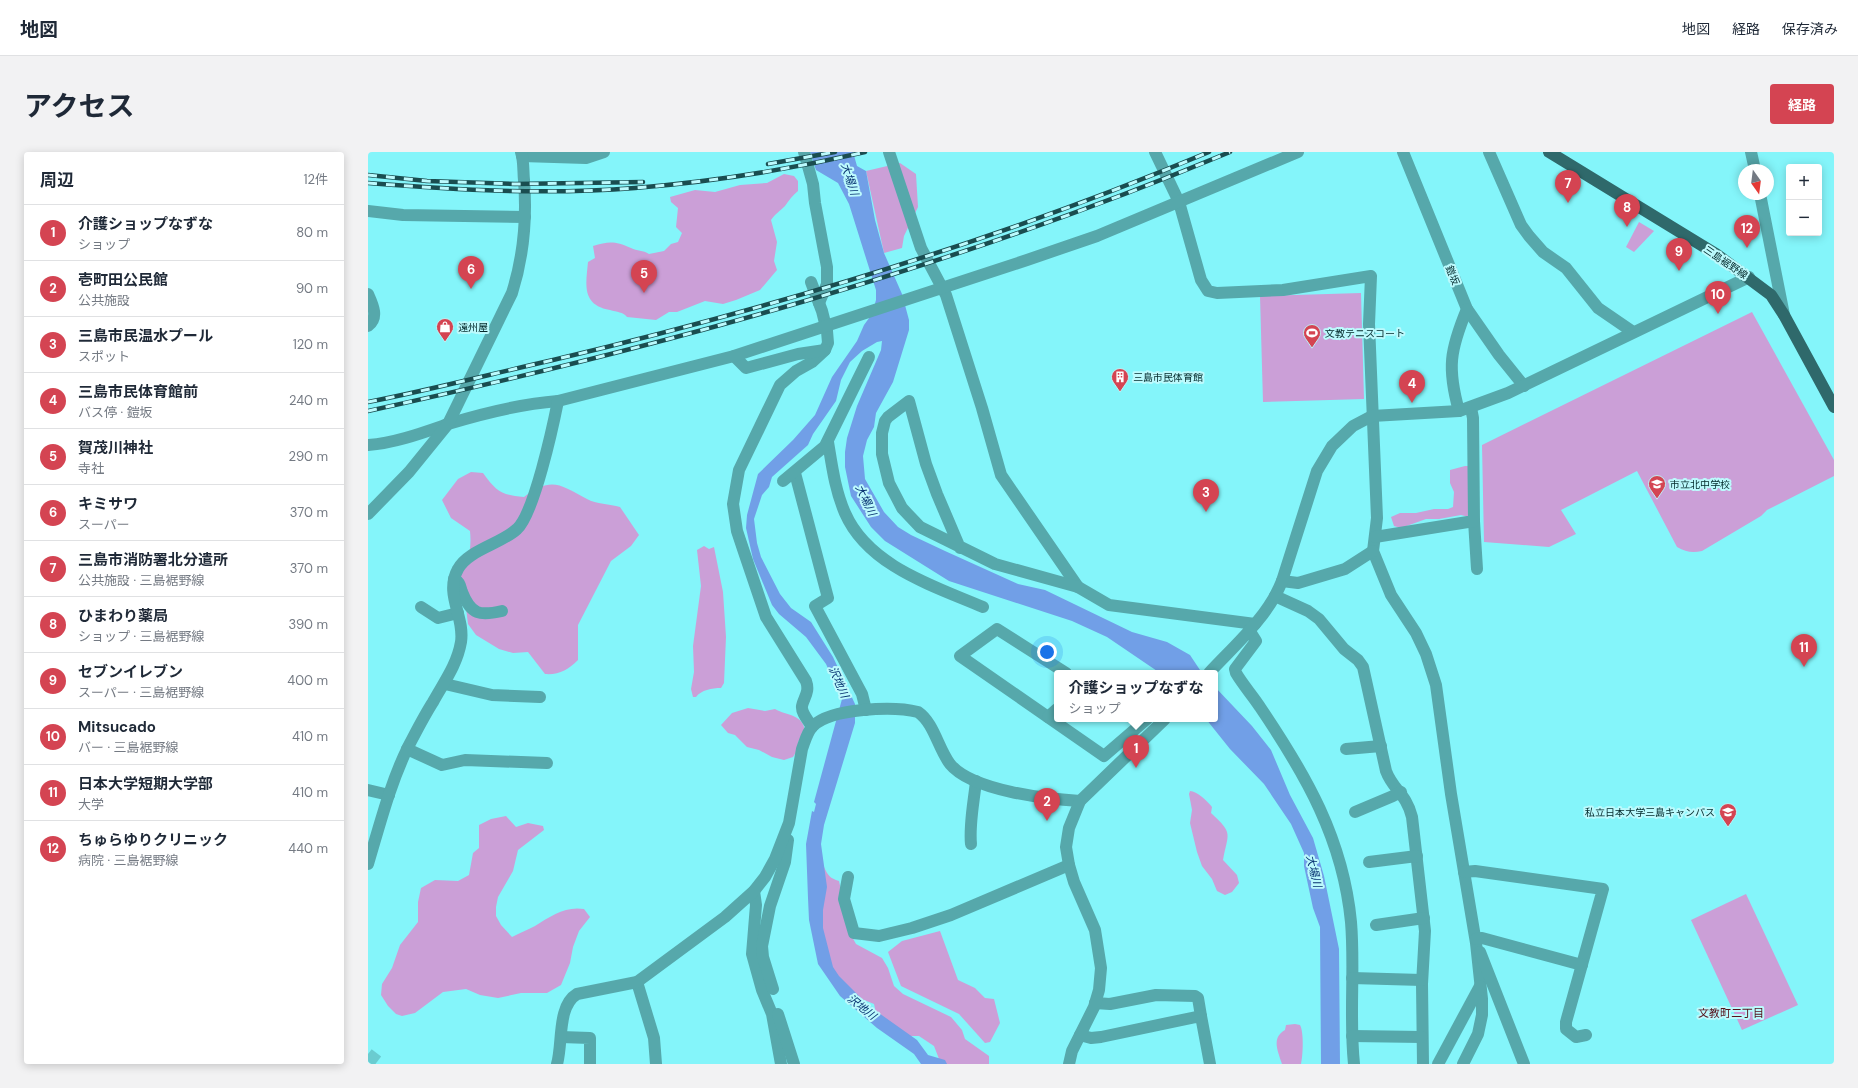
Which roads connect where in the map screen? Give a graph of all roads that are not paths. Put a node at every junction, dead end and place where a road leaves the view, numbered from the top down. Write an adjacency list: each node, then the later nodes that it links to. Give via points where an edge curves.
1 (604, 152): 10 (street, via 586,158)
2 (804, 152): 20 (street, via 813,184 827,267 827,284)
3 (889, 152): 18 (street, via 921,248)
4 (1155, 152): 13 (street)
5 (1298, 152): 13 (street)
6 (1403, 152): 21 (street, 鎧坂)
7 (1489, 152): 24 (street, via 1521,225 1529,236 1543,252 1566,268 1598,308)
8 (1549, 152): 16 (main road, 三島裾野線, via 1716,254)
9 (1751, 152): 11 (street)
10 (522, 154): 15 (street)
11 (1754, 164)
12 (1761, 200): 22 (street)
13 (1179, 202): 18 (street, via 1097,236); 32 (street, via 1201,280 1208,291 1217,293 1284,290 1371,276 1369,324)
14 (368, 211): 15 (street, via 403,215)
15 (525, 217): 33 (street, via 522,257 512,292)
16 (1749, 277): 22 (main road, 三島裾野線, via 1771,295); 24 (street)
17 (812, 282): 20 (street)
18 (940, 288): 26 (street); 46 (street, via 978,394 1001,475)
19 (368, 294): 23 (street, via 375,316)
20 (819, 303): 25 (street, via 827,331 828,344)
21 (1467, 309): 28 (street, 鎧坂); 31 (street, via 1452,348 1451,374)
22 (1784, 315): 30 (main road, 三島裾野線)
23 (368, 326)
24 (1633, 332): 28 (street)
25 (825, 350): 26 (street, via 798,354 746,368); 62 (street, via 780,385 739,470 733,504 741,543 766,618 806,681 808,688 802,706)
26 (734, 356): 29 (street)
27 (869, 356): 34 (street)
28 (1524, 386): 31 (street)
29 (558, 401): 33 (street, via 531,403); 44 (street, via 551,433 524,520 510,535 464,561)
30 (1834, 407)
31 (1465, 410): 32 (street); 39 (street, via 1473,418)
32 (1372, 416): 40 (street, via 1377,518); 45 (street, via 1353,426 1332,446 1320,464)
33 (448, 424): 35 (street, via 422,434); 38 (street, via 409,472)
34 (828, 442): 36 (street); 49 (street, via 839,496 854,529 865,543 876,553 916,578)
35 (368, 445)
36 (795, 473): 37 (street); 57 (street, via 828,598 815,606 862,694)
37 (783, 481)
38 (368, 514)
39 (1474, 521): 40 (street); 43 (street)
40 (1375, 537): 42 (street)
41 (960, 548): 41 (street, via 920,527 911,519 902,508 890,483 882,454 882,433 888,417 909,401 926,464); 46 (street, via 995,564)
42 (1373, 551): 45 (street, via 1345,569 1298,583); 79 (street, via 1391,595 1416,633 1426,654 1436,685)
43 (1477, 569)
44 (454, 579): 50 (street, via 459,583 466,601 473,610 483,615); 51 (street, via 452,592)
45 (1282, 581): 47 (street)
46 (1078, 587): 52 (street, via 1109,605)
47 (1275, 596): 52 (street); 63 (street, via 1319,619 1363,667)
48 (421, 607): 51 (street, via 438,618)
49 (983, 607)
50 (502, 612)
51 (458, 613): 55 (street, via 461,621 461,642 455,664)
52 (1252, 627): 54 (street); 86 (street, via 1256,641 1236,668 1236,673 1306,779 1327,821 1345,886 1353,948)
53 (1061, 670): 58 (street, via 997,629 960,656)
54 (1212, 670)
55 (445, 684): 56 (street, via 492,695); 65 (street, via 432,702)
56 (540, 697)
57 (862, 711): 62 (street, via 835,714); 67 (street, via 918,712 926,720 950,764)
58 (1053, 713)
59 (1064, 722): 60 (street, via 1104,756)
60 (1144, 722)
61 (1161, 722): 71 (street)
62 (812, 727): 73 (street, via 802,749)
63 (1381, 746): 64 (street); 69 (street, via 1389,780)
64 (1346, 748)
65 (407, 749): 66 (street, via 442,765 465,760); 70 (street)
66 (547, 763)
67 (976, 781): 71 (street, via 1037,798); 74 (street, via 973,818 969,828)
68 (368, 790): 70 (street)
69 (1401, 792): 72 (street); 75 (street, via 1409,804)
70 (389, 795): 77 (street)
71 (1080, 801): 78 (street, via 1066,837)
72 (1355, 812)
73 (790, 823): 81 (street, via 775,859); 90 (street, via 785,862 770,906 762,946 763,958)
74 (971, 844)
75 (1417, 856): 76 (street); 82 (street)
76 (1369, 862)
77 (368, 864)
78 (1069, 865): 80 (street, via 951,915 897,933 879,936 854,933 844,899); 92 (street, via 1095,930 1099,948 1101,968)
79 (1464, 872): 84 (street); 85 (street, via 1482,872 1603,889)
80 (848, 877)
81 (754, 891): 88 (street, via 725,918); 91 (street, via 756,905 752,954 762,990)
82 (1424, 918): 83 (street); 87 (street)
83 (1376, 925)
84 (1476, 941): 85 (street, via 1482,938); 89 (street); 110 (street)
85 (1582, 965): 95 (street, via 1566,1026 1576,1037)
86 (1352, 978): 87 (street); 96 (street)
87 (1422, 980): 98 (street)
88 (637, 982): 97 (street, via 576,994 570,998 564,1009); 101 (street, via 654,1038)
89 (1480, 986): 108 (street); 109 (street, via 1480,1027)
90 (773, 989)
91 (768, 1001): 102 (street); 103 (street, via 781,1020)
92 (1095, 1003): 93 (street, via 1110,1004 1156,995 1195,996 1198,998); 94 (street)
93 (1201, 1016): 94 (street, via 1101,1037); 105 (street)
94 (1080, 1035): 104 (street)
95 (1586, 1035)
96 (1352, 1036): 98 (street); 106 (street)
97 (562, 1037): 99 (street); 100 (street, via 590,1038)
98 (1422, 1037): 107 (street)
99 (557, 1064)
100 (590, 1064)
101 (656, 1064)
102 (781, 1064)
103 (794, 1064)
104 (1069, 1064)
105 (1210, 1064)
106 (1354, 1064)
107 (1423, 1064)
108 (1438, 1064)
109 (1463, 1064)
110 (1524, 1064)

